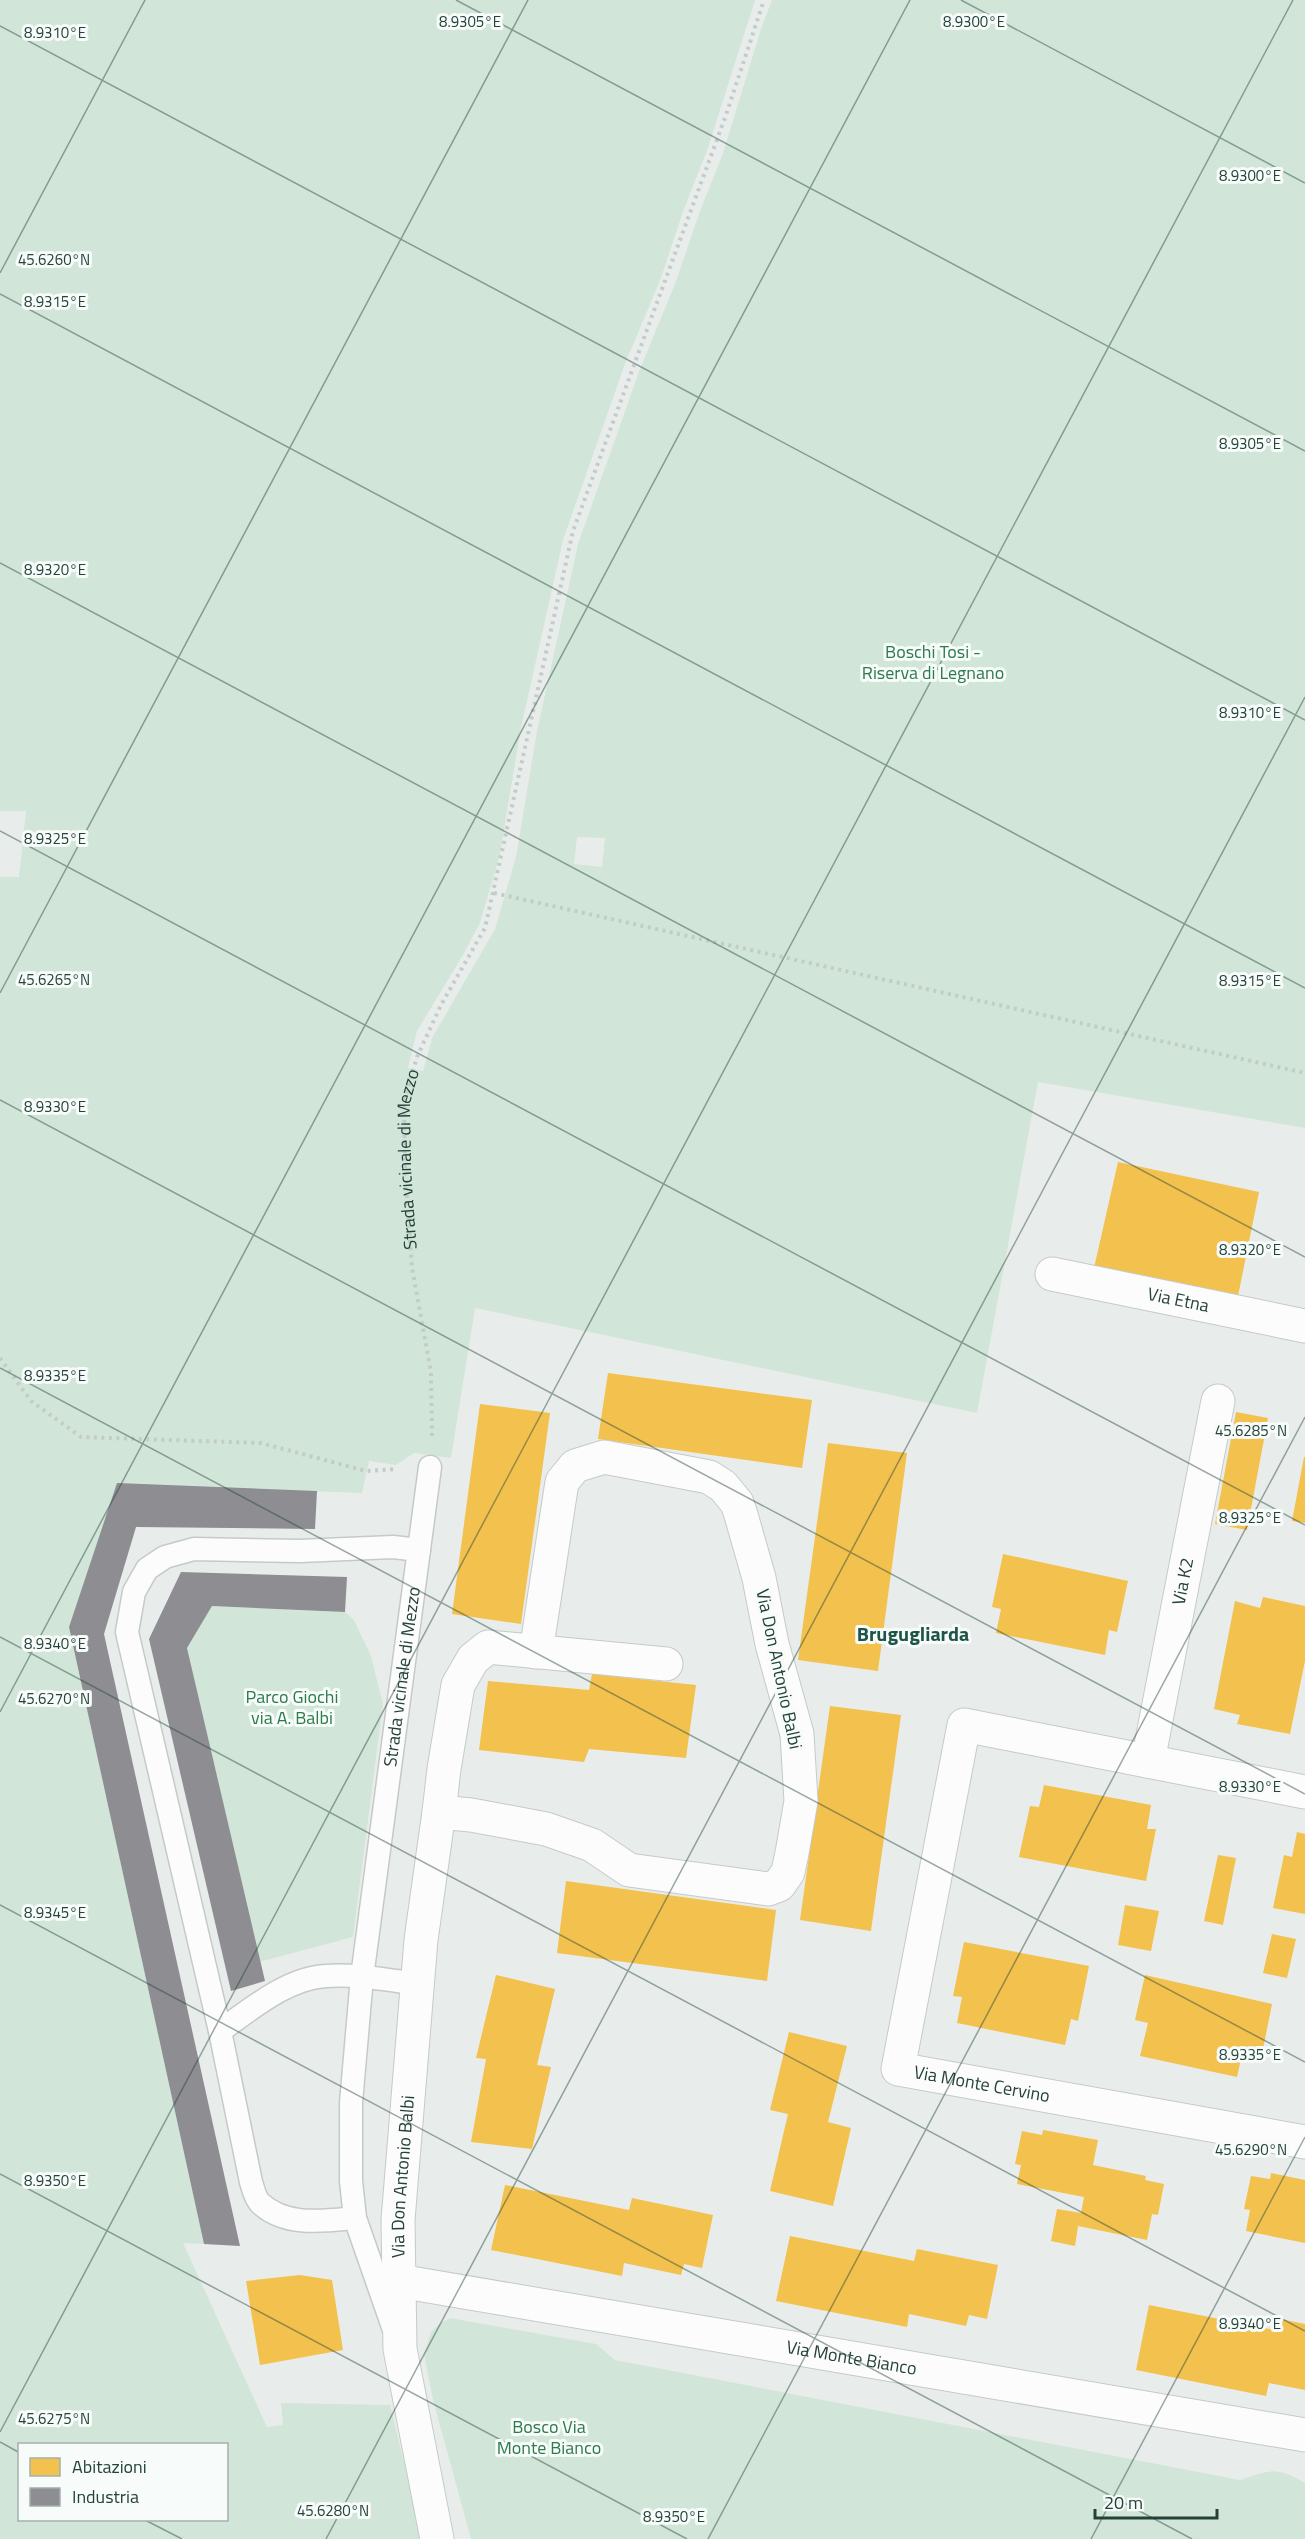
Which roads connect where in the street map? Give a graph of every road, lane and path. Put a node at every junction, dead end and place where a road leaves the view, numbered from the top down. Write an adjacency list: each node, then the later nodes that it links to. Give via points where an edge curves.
1 (764, 0): 2 (path, Strada vicinale di Mezzo, via 726,115 573,531)
2 (494, 893): 3 (path); 8 (path, Strada vicinale di Mezzo, via 485,928 441,1005 417,1057 404,1102 412,1268 431,1372)
3 (1305, 1073)
4 (1052, 1274): 5 (street, Via Etna)
5 (1305, 1326)
6 (0, 1358): 8 (path, via 31,1401 81,1437 261,1443 366,1471)
7 (1218, 1401): 12 (street, Via K2)
8 (430, 1467): 9 (lane, Strada vicinale di Mezzo)
9 (419, 1550): 15 (lane, Strada vicinale di Mezzo); 17 (lane, via 194,1549 165,1557 147,1569 134,1592 127,1632)
10 (536, 1652): 11 (street, Via Don Antonio Balbi); 14 (street, Via Don Antonio Balbi, via 488,1647 473,1659 458,1685); 14 (street, Via Don Antonio Balbi, via 562,1482 575,1466 604,1457 708,1477 723,1486 741,1515 797,1734 801,1801 788,1872 779,1885 768,1889 629,1870 592,1845 546,1829)
11 (666, 1664)
12 (1148, 1761): 13 (street); 18 (street, Via Monte Cervino, via 964,1725 898,2069)
13 (1305, 1791)
14 (439, 1812): 16 (street, Via Don Antonio Balbi)
15 (362, 1977): 16 (lane); 17 (lane, via 324,1976 296,1984); 19 (lane, Strada vicinale di Mezzo, via 351,2103)
16 (418, 1984): 20 (street, Via Don Antonio Balbi, via 398,2220)
17 (220, 2031): 19 (lane, via 251,2182 259,2202 276,2214 298,2220)
18 (1305, 2142)
19 (355, 2218): 21 (lane, Strada vicinale di Mezzo)
20 (399, 2281): 21 (street, Via Don Antonio Balbi); 22 (street, Via Monte Bianco)
21 (400, 2349): 23 (street, Via Don Antonio Balbi)
22 (1305, 2435)
23 (437, 2539)

